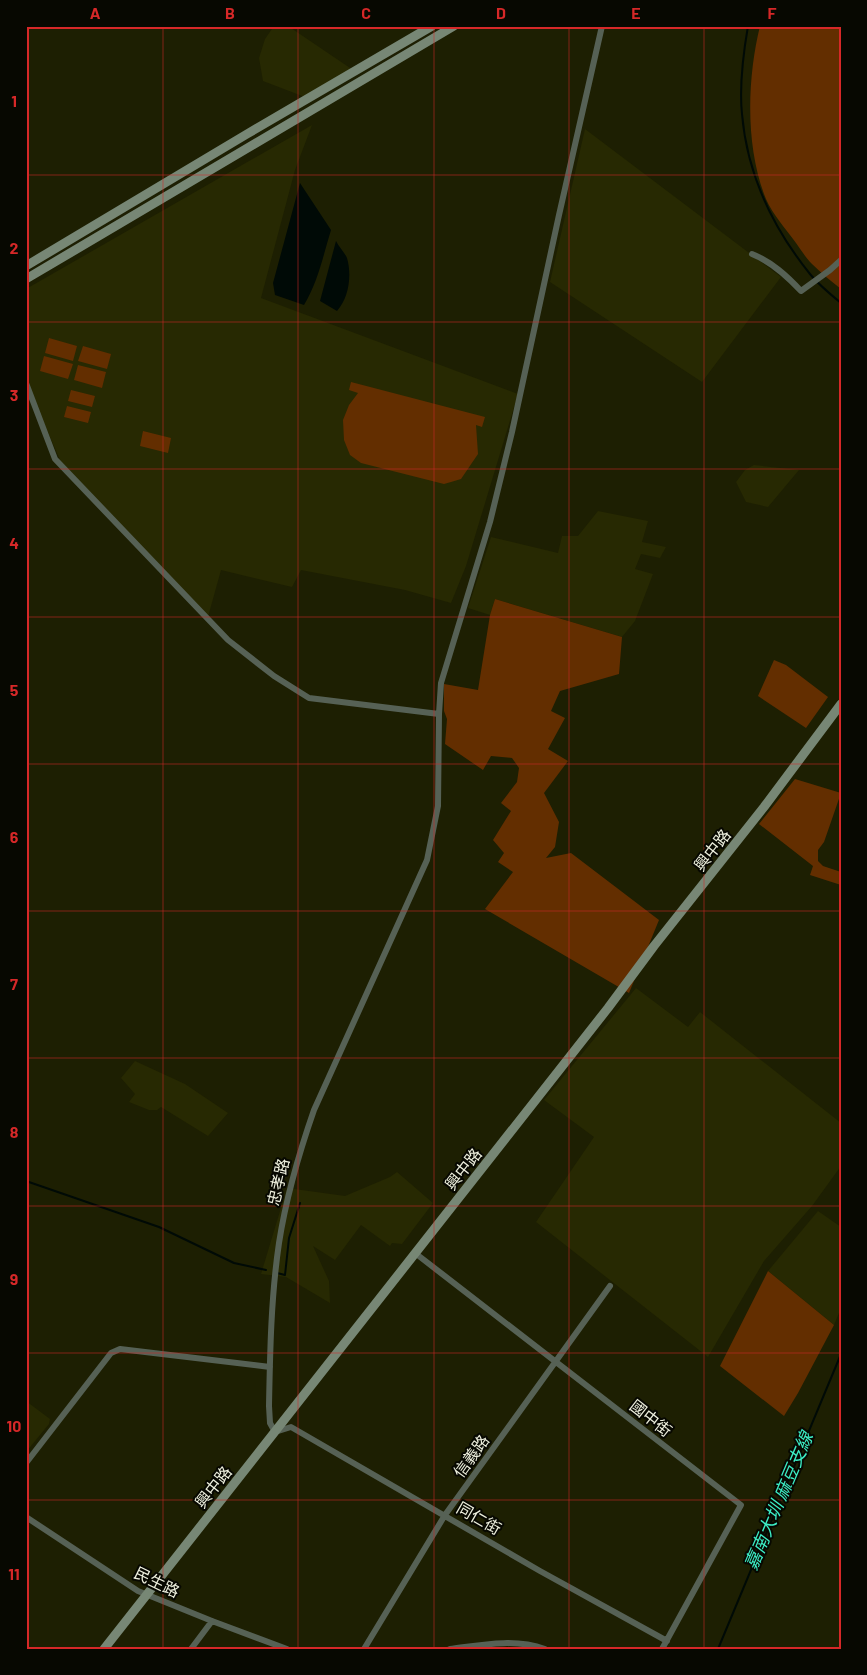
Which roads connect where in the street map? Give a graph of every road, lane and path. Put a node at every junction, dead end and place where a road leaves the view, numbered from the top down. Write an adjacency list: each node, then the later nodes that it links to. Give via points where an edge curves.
1 (432, 26): 6 (main road)
2 (454, 26): 7 (main road)
3 (602, 26): 10 (street, 忠孝路, via 512,432 490,522 444,671)
4 (752, 254): 5 (street, via 786,275 801,291)
5 (841, 260)
6 (26, 266)
7 (26, 279)
8 (26, 384): 10 (street, via 55,459 228,640 251,660 309,698)
9 (841, 704): 11 (main road, 興中路, via 737,843)
10 (439, 714): 14 (street, 忠孝路, via 438,806 427,860 314,1110 293,1177 279,1241)
11 (415, 1253): 13 (street, 國中街); 15 (main road, 興中路)
12 (610, 1286): 13 (street, 信義路)
13 (555, 1360): 17 (street, 信義路); 21 (street, 國中街, via 741,1505)
14 (270, 1367): 15 (street, 忠孝路, via 270,1423); 16 (street, via 117,1350)
15 (275, 1432): 17 (street, 同仁街, via 291,1427); 19 (main road, 興中路)
16 (26, 1463)
17 (445, 1515): 21 (street, 同仁街); 25 (street, 信義路)
18 (26, 1517): 19 (street, 民生路)
19 (147, 1595): 20 (street, 民生路); 22 (main road, 興中路)
20 (212, 1621): 23 (street); 24 (street, 民生路)
21 (667, 1641): 28 (street, 國中街)
22 (104, 1649)
23 (191, 1649)
24 (287, 1649)
25 (364, 1649)
26 (450, 1649): 27 (street, via 514,1643)
27 (545, 1649)
28 (662, 1649)

